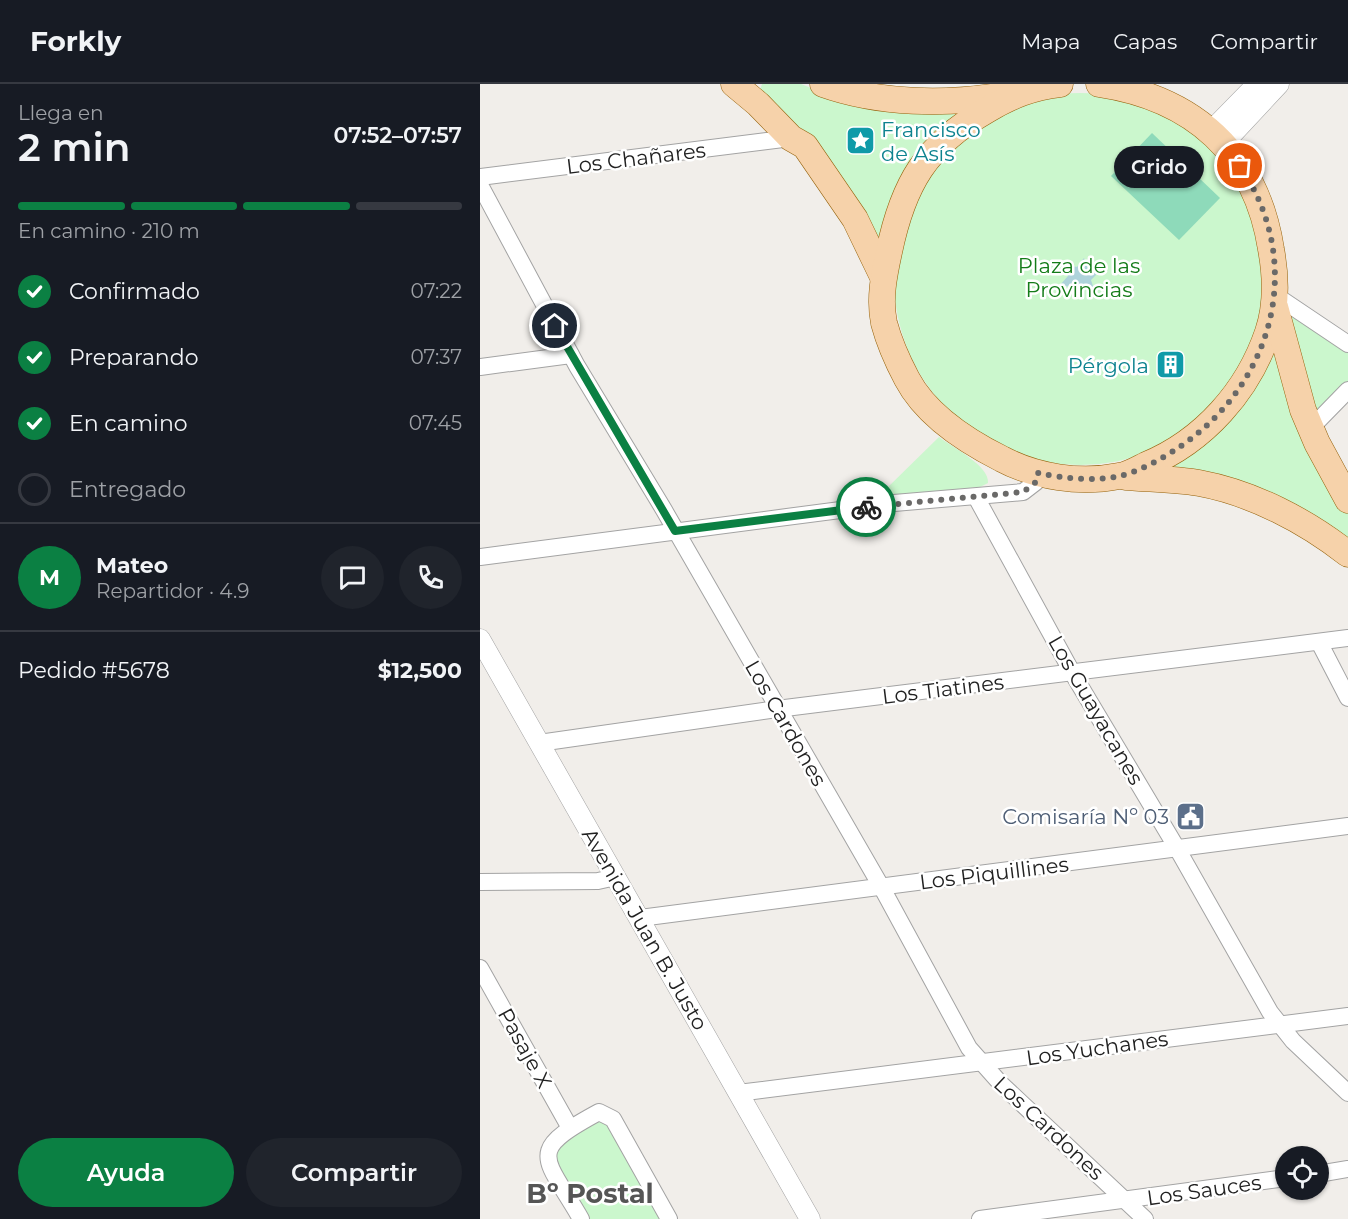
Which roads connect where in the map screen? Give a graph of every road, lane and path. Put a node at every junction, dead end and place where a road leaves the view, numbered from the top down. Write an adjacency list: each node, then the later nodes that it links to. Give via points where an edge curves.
1 (734, 84): 10 (main road)
2 (823, 84): 7 (main road)
3 (1060, 84): 8 (main road)
4 (1099, 84): 9 (main road, via 1174,106)
5 (1257, 84): 9 (street)
6 (1279, 84): 9 (street)
7 (887, 91): 8 (main road, via 911,101)
8 (1016, 93): 13 (main road, via 951,132 926,160 910,184 896,219)
9 (1217, 137): 14 (main road, via 1248,177 1259,203 1270,243)
10 (791, 138): 11 (street, Los Chañares); 13 (main road, via 805,146 855,219); 15 (main road, via 845,228)
11 (480, 177)
12 (480, 185): 17 (street, Los Cardones)
13 (882, 277): 15 (main road)
14 (1274, 300): 16 (street); 20 (main road); 22 (main road, via 1269,330 1254,368 1221,413 1205,429 1160,459)
15 (884, 322): 21 (main road, via 903,371 925,404 968,440 1013,465)
16 (1348, 344)
17 (571, 355): 18 (street); 25 (street, Los Cardones)
18 (480, 367)
19 (1348, 390): 20 (street)
20 (1310, 429): 24 (main road)
21 (1038, 473): 22 (main road, via 1064,478); 23 (street, via 1036,482 1023,492)
22 (1120, 476): 26 (main road, via 1224,489 1300,522)
23 (976, 497): 25 (street, via 894,503); 31 (street, Los Guayacanes)
24 (1348, 500)
25 (675, 531): 27 (street); 33 (street, Los Cardones)
26 (1348, 554)
27 (480, 557)
28 (1348, 638): 30 (street, Los Tiatines)
29 (480, 639): 34 (street, Avenida Juan B. Justo)
30 (1319, 642): 31 (street, Los Tiatines); 32 (street)
31 (1073, 674): 33 (street, Los Tiatines); 36 (street, Los Guayacanes)
32 (1348, 698)
33 (777, 709): 34 (street, Los Tiatines); 39 (street, Los Cardones)
34 (539, 743): 37 (street, Avenida Juan B. Justo)
35 (1348, 826): 36 (street, Los Piquillines)
36 (1178, 850): 39 (street, Los Piquillines); 43 (street, Los Guayacanes)
37 (616, 877): 38 (street, via 598,881); 40 (street, Avenida Juan B. Justo)
38 (480, 882)
39 (882, 888): 40 (street, Los Piquillines); 44 (street, Los Cardones, via 969,1048)
40 (640, 918): 45 (street, Avenida Juan B. Justo)
41 (480, 968): 47 (street, Pasaje X)
42 (1348, 1016): 43 (street, Los Yuchanes)
43 (1277, 1024): 44 (street, Los Yuchanes); 46 (street, Los Guayacanes)
44 (981, 1063): 45 (street, Los Yuchanes); 51 (street, Los Cardones)
45 (738, 1093): 54 (street, Avenida Juan B. Justo)
46 (1348, 1093)
47 (570, 1128): 52 (street, via 551,1143 548,1157); 53 (street, via 599,1112 612,1119)
48 (1348, 1170): 49 (street)
49 (1329, 1173)
50 (1275, 1180): 51 (street, Los Sauces)
51 (1126, 1201): 55 (street, Los Sauces); 56 (street, Los Cardones)
52 (581, 1219)
53 (669, 1219)
54 (810, 1219)
55 (980, 1219)
56 (1145, 1219)

